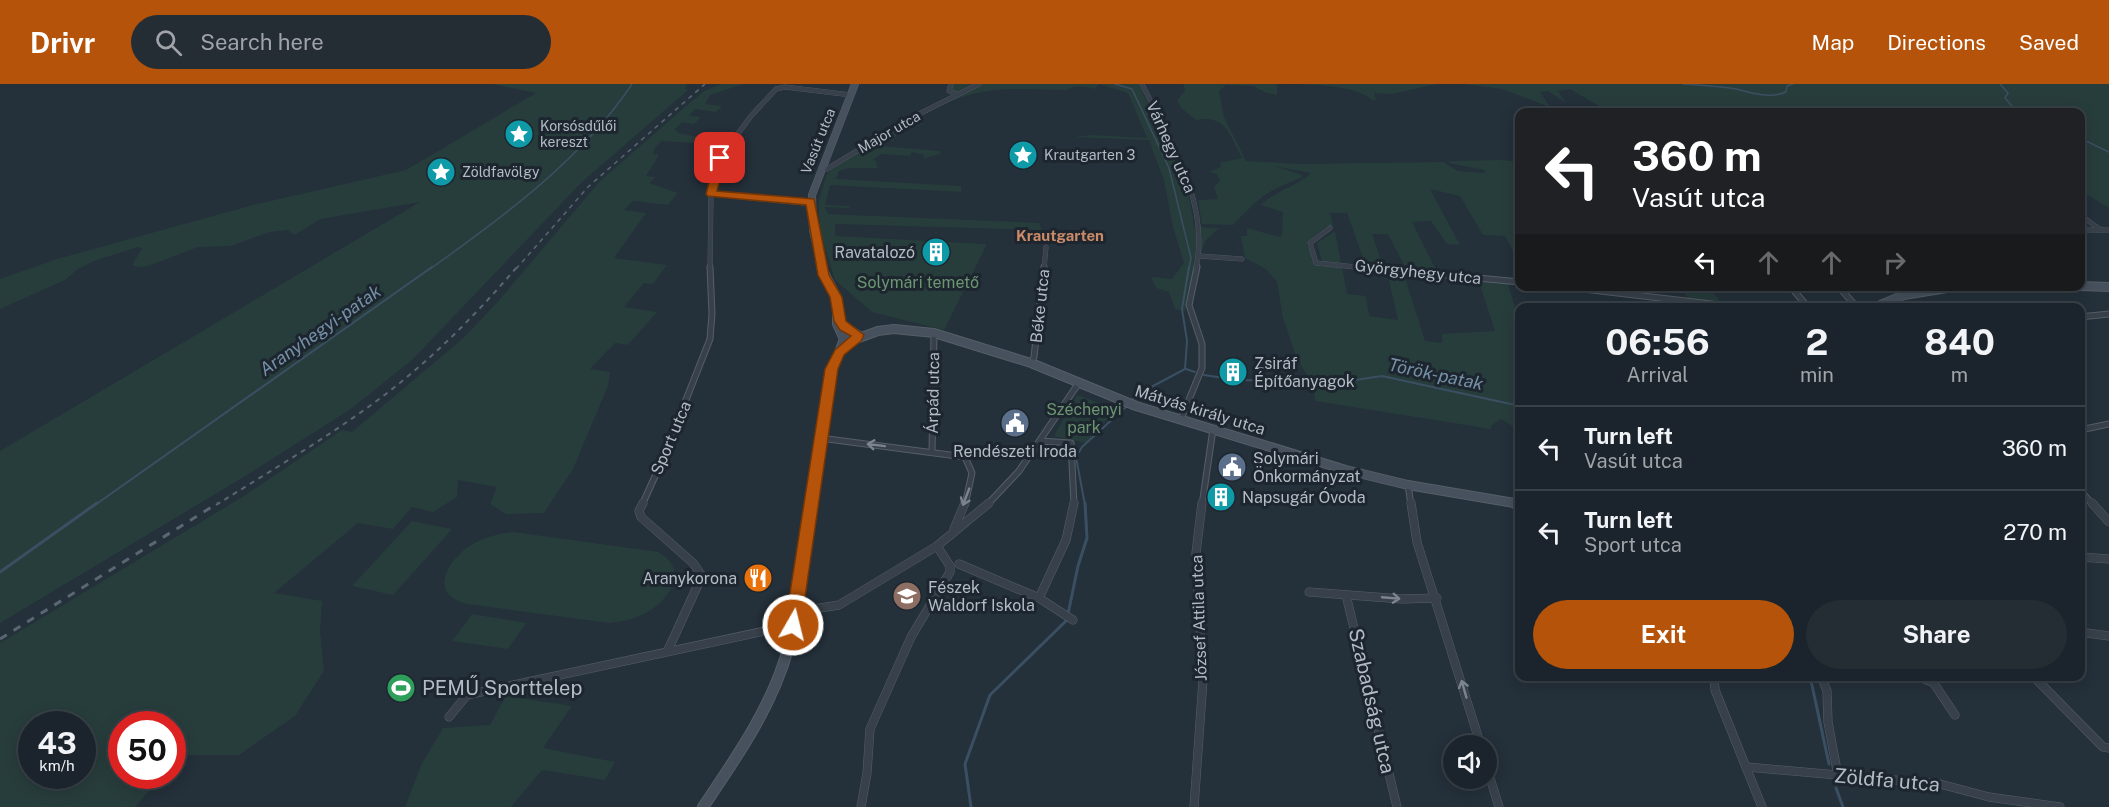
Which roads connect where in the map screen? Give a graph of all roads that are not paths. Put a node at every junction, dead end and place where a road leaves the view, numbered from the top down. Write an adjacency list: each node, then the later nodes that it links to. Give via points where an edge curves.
1 (855, 84): 6 (main road, Vasút utca)
2 (951, 84): 5 (street, via 949,91)
3 (979, 84): 5 (street, Major utca)
4 (1142, 84): 16 (street, Várhegy utca, via 1195,199)
5 (957, 94): 7 (street, Major utca)
6 (851, 95): 7 (main road, Vasút utca); 8 (street, Sport utca, via 776,89 725,149)
7 (821, 169): 9 (main road, Vasút utca)
8 (711, 194): 9 (street); 63 (street, Sport utca, via 710,339 639,511 702,576)
9 (811, 201): 29 (main road, Vasút utca, via 822,270)
10 (2085, 219): 13 (street)
11 (1330, 228): 18 (street, Györgyhegy utca, via 1310,243 1316,263)
12 (2085, 230): 13 (street)
13 (2101, 230): 14 (street)
14 (2109, 230)
15 (1046, 247): 36 (street, Béke utca)
16 (1199, 255): 17 (street); 38 (street, Várhegy utca, via 1189,305 1202,344 1202,368)
17 (1242, 259)
18 (1515, 282)
19 (2085, 286): 20 (main road)
20 (2109, 287)
21 (1600, 291): 25 (street)
22 (1794, 291): 26 (street)
23 (1842, 291): 27 (street)
24 (1928, 291): 28 (main road)
25 (1702, 303)
26 (1804, 303)
27 (1853, 303)
28 (1881, 303)
29 (838, 310): 33 (main road, Vasút utca, via 844,327); 34 (main road, Vasút utca, via 836,323)
30 (2109, 314): 31 (street)
31 (2085, 316)
32 (934, 333): 33 (main road, Mátyás király utca, via 900,328); 36 (main road, Mátyás király utca); 44 (street, Árpád utca)
33 (855, 336): 34 (main road, Mátyás király utca, via 846,333); 35 (main road)
34 (843, 338): 35 (main road)
35 (839, 353): 42 (main road, via 831,369)
36 (1031, 363): 37 (main road, Mátyás király utca)
37 (1078, 384): 38 (main road, Mátyás király utca); 43 (street)
38 (1181, 419): 40 (main road, Mátyás király utca)
39 (2109, 424): 41 (street)
40 (1213, 429): 45 (main road, Mátyás király utca); 78 (street, József Attila utca, via 1196,553 1203,680)
41 (2085, 429)
42 (820, 438): 44 (street, Árpád utca, one-way to 42); 58 (main road)
43 (1040, 441): 49 (street, via 993,500); 56 (street, via 1071,443 1074,496 1066,538)
44 (932, 452): 49 (street, Árpád utca, one-way to 49, via 965,457 972,464 974,476)
45 (1408, 486): 47 (main road, Mátyás király utca); 57 (street, via 1418,542)
46 (2085, 495): 48 (street)
47 (1515, 503)
48 (2108, 520)
49 (954, 531): 50 (street)
50 (937, 546): 58 (street, via 839,605); 77 (street, via 950,572 911,637 870,729)
51 (2085, 557): 52 (street)
52 (2109, 559)
53 (959, 564): 56 (street)
54 (1309, 592): 55 (street)
55 (1346, 595): 57 (street, one-way to 57); 79 (street, Szabadság utca)
56 (1040, 598): 59 (street)
57 (1437, 598): 71 (street, one-way to 57)
58 (795, 612): 60 (main road)
59 (1073, 620)
60 (793, 625): 63 (street); 76 (main road, via 784,664 770,698 740,753)
61 (2085, 633): 62 (street)
62 (2109, 636)
63 (668, 650): 70 (street, via 467,695)
64 (1714, 681): 73 (street)
65 (1823, 681): 74 (street)
66 (1930, 681): 68 (street)
67 (2038, 681): 72 (street, via 2103,747)
68 (1935, 683): 69 (street)
69 (1955, 715)
70 (449, 717)
71 (1478, 735)
72 (2109, 748)
73 (1747, 767): 74 (street, Zöldfa utca); 81 (street)
74 (1838, 776): 82 (street, Zöldfa utca, via 1940,784 1989,797)
75 (1493, 789): 80 (street)
76 (703, 807)
77 (861, 807)
78 (1194, 807)
79 (1396, 807)
80 (1499, 807)
81 (1762, 807)
82 (2060, 807)

